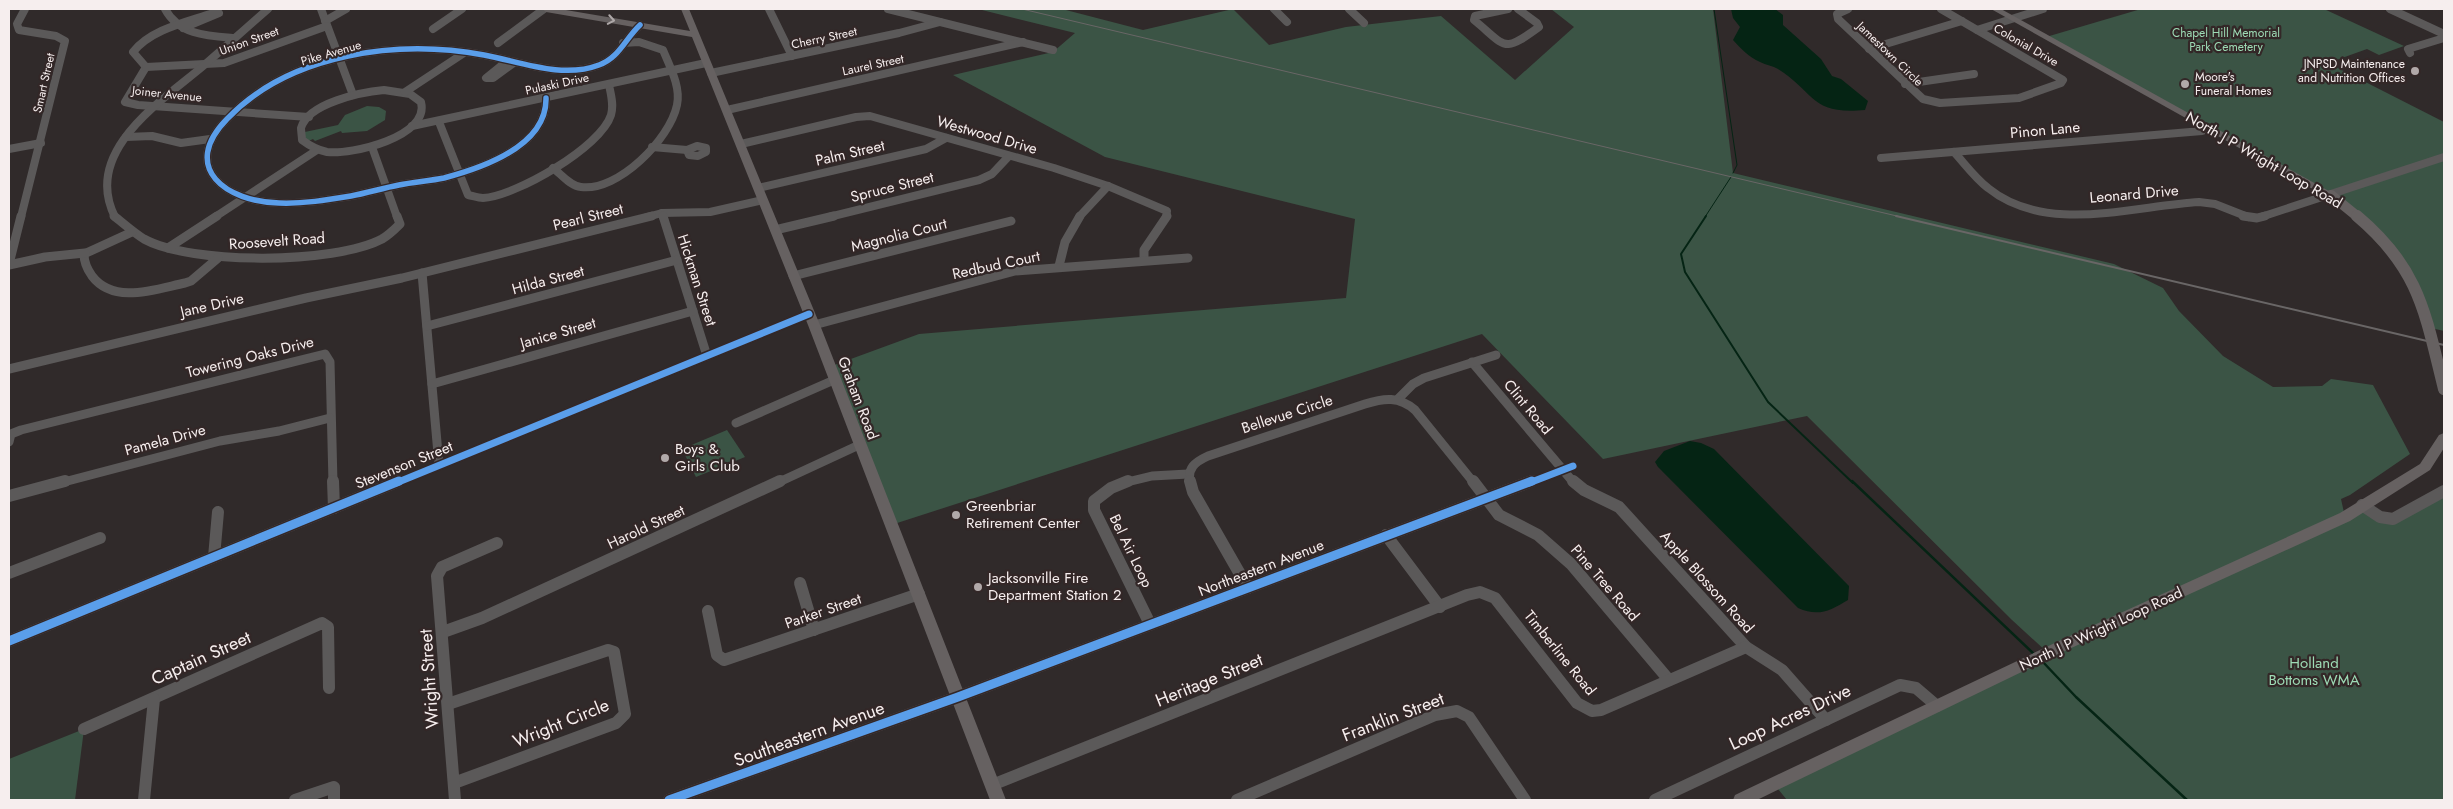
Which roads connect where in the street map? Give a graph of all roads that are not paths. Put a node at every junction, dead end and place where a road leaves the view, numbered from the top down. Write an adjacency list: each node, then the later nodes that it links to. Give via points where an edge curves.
1 (25, 9): 65 (street, Smart Street, via 18,24 19,30 58,36 65,41)
2 (165, 9): 28 (street, via 170,18)
3 (268, 9): 33 (street, Roosevelt Road)
4 (321, 9): 26 (street)
5 (346, 9): 26 (street, Union Street)
6 (462, 9): 29 (street)
7 (545, 9): 27 (main road, one-way to 27); 36 (street)
8 (685, 9): 32 (main road, Graham Road)
9 (769, 9): 42 (street)
10 (888, 9): 23 (street)
11 (1274, 9): 24 (street)
12 (1349, 9): 25 (street)
13 (1502, 9): 14 (street); 15 (street, via 1475,16 1474,20 1505,45 1515,45 1539,27)
14 (1508, 9)
15 (1518, 9)
16 (1848, 9): 39 (street, Jamestown Circle, via 1837,14 1838,19)
17 (1941, 9): 22 (street, Colonial Drive)
18 (1996, 9): 21 (main road, North J P Wright Loop Road)
19 (2043, 9): 21 (street, Colonial Drive)
20 (2390, 9): 31 (street)
21 (2011, 18): 30 (street, Colonial Drive); 61 (main road, North J P Wright Loop Road)
22 (1962, 21): 30 (street, Colonial Drive); 39 (street)
23 (940, 22): 35 (street); 42 (street, Cherry Street)
24 (1287, 22)
25 (1364, 23)
26 (326, 24): 43 (street); 44 (street, Union Street, via 224,63)
27 (640, 25): 32 (main road); 37 (street, Pike Avenue)
28 (182, 27): 33 (street, via 197,33); 45 (street, Joiner Avenue, via 145,40 134,50 134,55)
29 (433, 29)
30 (1977, 30): 49 (street, Colonial Drive)
31 (2444, 34)
32 (695, 35): 46 (main road, Graham Road)
33 (234, 38): 44 (street, Roosevelt Road)
34 (2444, 38): 41 (street, via 2408,49)
35 (1023, 42): 38 (street); 56 (street, Laurel Street)
36 (498, 43)
37 (623, 43): 40 (street, Pike Avenue, via 612,58 580,70 560,71); 47 (street, via 638,42 663,50)
38 (1052, 50)
39 (1870, 50): 50 (street, Jamestown Circle)
40 (464, 53): 43 (street, Pike Avenue, via 408,49); 52 (street)
41 (2410, 53)
42 (792, 56): 46 (street, Cherry Street)
43 (340, 60): 53 (street); 57 (street, Pike Avenue, via 282,80)
44 (204, 65): 45 (street, Union Street); 55 (street, Roosevelt Road)
45 (146, 67): 55 (street, Joiner Avenue, via 124,100 128,104)
46 (709, 68): 47 (street, Pulaski Drive); 56 (main road, Graham Road)
47 (670, 71): 51 (street, Pulaski Drive); 68 (street, via 678,104 666,131)
48 (1974, 74): 50 (street)
49 (2063, 80): 50 (street, Jamestown Circle, via 2018,98 1940,103 1923,99)
50 (1905, 84)
51 (609, 85): 54 (street, Pulaski Drive); 76 (street, via 612,108 606,126 589,145)
52 (405, 92): 53 (street, via 384,90); 60 (street, via 417,97 422,105 421,115)
53 (353, 95): 58 (street, via 331,103)
54 (546, 98): 59 (street, Pulaski Drive); 77 (street, via 545,116 530,137 505,154)
55 (157, 106): 57 (street, Joiner Avenue); 62 (street, Roosevelt Road)
56 (727, 110): 66 (main road, Graham Road)
57 (233, 112): 58 (street, Joiner Avenue); 64 (street, Pike Avenue)
58 (309, 117): 70 (street, via 301,137)
59 (439, 122): 60 (street, Pulaski Drive); 77 (street)
60 (412, 126): 67 (street)
61 (2210, 128): 72 (street, Pinon Lane); 81 (main road, North J P Wright Loop Road)
62 (126, 138): 64 (street, via 152,136 181,143); 86 (street, Roosevelt Road, via 112,160 106,193 111,210)
63 (946, 138): 66 (street, Westwood Drive, via 864,116); 73 (street, Westwood Drive); 80 (street, Palm Street, via 926,149)
64 (210, 139): 82 (street, via 206,153 210,173 222,186)
65 (40, 143): 69 (street); 93 (street, Smart Street)
66 (741, 144): 80 (main road, Graham Road)
67 (372, 147): 70 (street, via 338,152); 79 (street, Roosevelt Road)
68 (652, 147): 71 (street); 76 (street, via 620,178 599,187 578,186)
69 (9, 150)
70 (317, 150): 82 (street)
71 (688, 150)
72 (1954, 152): 75 (street, Pinon Lane); 81 (street, Leonard Drive, via 1994,194 2019,206 2051,213 2200,202 2220,205 2257,218)
73 (1009, 156): 78 (street, Westwood Drive); 85 (street, Spruce Street, via 992,174 979,180)
74 (2444, 157): 81 (street)
75 (1881, 158)
76 (553, 168): 77 (street, via 502,195 482,199 468,195)
77 (460, 172): 79 (street)
78 (1108, 186): 91 (street, Westwood Drive, via 1167,211 1167,216 1144,250); 94 (street, via 1092,201 1067,236)
79 (388, 188): 82 (street, via 309,203); 89 (street, Roosevelt Road, via 400,224 383,239 302,256)
80 (760, 194): 83 (street, Pearl Street, via 710,212); 85 (main road, Graham Road)
81 (2331, 194): 106 (main road, North J P Wright Loop Road, bridge, via 2379,234 2404,265 2417,292)
82 (246, 197): 87 (street)
83 (662, 213): 92 (street, Hickman Street); 95 (street, Pearl Street)
84 (1011, 221): 96 (street, Magnolia Court)
85 (775, 230): 96 (main road, Graham Road)
86 (132, 232): 87 (street, Roosevelt Road); 88 (street)
87 (168, 248): 89 (street, Roosevelt Road)
88 (85, 253): 89 (street, via 84,261 92,278 108,289 123,293 190,281); 93 (street)
89 (218, 258)
90 (1188, 258): 91 (street, Redbud Court)
91 (1144, 259): 94 (street, Redbud Court)
92 (676, 260): 97 (street, Hickman Street); 99 (street, Hilda Street)
93 (9, 265)
94 (1059, 266): 98 (street, Redbud Court, via 1015,271)
95 (422, 273): 99 (street); 103 (street, Jane Drive)
96 (793, 276): 98 (main road, Graham Road)
97 (693, 311): 101 (street, Hickman Street); 105 (street, Janice Street)
98 (811, 319): 101 (street, Stevenson Street); 104 (main road, Graham Road)
99 (427, 326): 105 (street)
100 (1496, 355): 102 (street)
101 (707, 356): 113 (street, Stevenson Street)
102 (1472, 362): 107 (street, via 1424,378); 115 (street, Clint Road)
103 (9, 369)
104 (834, 380): 109 (street); 112 (main road, Graham Road)
105 (432, 384): 113 (street)
106 (2444, 390)
107 (1398, 399): 116 (street, Bellevue Circle, via 1384,398 1208,456 1195,463); 119 (street, via 1422,417)
108 (330, 418): 111 (street, Towering Oaks Drive, via 330,362 327,355 322,354 31,427 11,434); 118 (street, Pamela Drive, via 220,441); 121 (street, Towering Oaks Drive)
109 (736, 423)
110 (2444, 438): 120 (main road, North J P Wright Loop Road, via 2425,467)
111 (9, 442)
112 (859, 445): 130 (main road, Graham Road); 135 (street, Harold Street, via 482,618)
113 (439, 465): 121 (street, Stevenson Street)
114 (1573, 466): 115 (street, Northeastern Avenue)
115 (1562, 470): 119 (street, Northeastern Avenue); 137 (street, Apple Blossom Road, via 1584,490 1620,507)
116 (1188, 474): 129 (street, via 1193,492); 133 (street, Bel Air Loop, via 1147,476 1102,492 1094,501 1094,510)
117 (2444, 492): 120 (street, via 2393,519 2380,517)
118 (9, 496)
119 (1485, 499): 123 (street, Northeastern Avenue); 138 (street, Pine Tree Road, via 1499,515 1538,535 1571,564)
120 (2362, 505): 143 (main road, North J P Wright Loop Road, via 2345,517)
121 (334, 508): 126 (street, Stevenson Street)
122 (218, 512): 126 (street)
123 (1386, 535): 129 (street, Northeastern Avenue); 131 (street)
124 (100, 538): 127 (street)
125 (497, 543): 135 (street, Wright Street, via 442,567 436,576)
126 (214, 557): 136 (street, Stevenson Street)
127 (9, 573)
128 (800, 583): 134 (street)
129 (1248, 588): 133 (street, Northeastern Avenue)
130 (919, 594): 134 (street, Parker Street); 140 (main road, Graham Road)
131 (1440, 607): 138 (street, Timberline Road, via 1480,592 1495,598 1585,709 1601,710); 147 (street, Heritage Street)
132 (708, 610): 134 (street, Parker Street, via 717,655 724,660)
133 (1150, 624): 140 (street, Northeastern Avenue)
134 (814, 630)
135 (443, 632): 142 (street, Wright Street)
136 (9, 641)
137 (1746, 647): 138 (street, Timberline Road); 144 (street, Apple Blossom Road, via 1782,670)
138 (1669, 680)
139 (329, 688): 141 (street, Captain Street, via 328,631 326,624 322,623)
140 (958, 697): 147 (main road, Graham Road); 152 (street, Southeastern Avenue)
141 (154, 699): 145 (street, Captain Street); 148 (street)
142 (448, 704): 146 (street, Wright Street); 146 (street, Wright Circle, via 608,650 614,652 625,714 616,723)
143 (1937, 706): 144 (street, Loop Acres Drive, via 1917,687 1900,685); 157 (main road, North J P Wright Loop Road)
144 (1826, 720): 156 (street, Loop Acres Drive)
145 (84, 729)
146 (454, 782): 151 (street, Wright Street)
147 (992, 785): 153 (main road, Graham Road)
148 (144, 800)
149 (295, 800): 150 (street, via 334,787)
150 (334, 800)
151 (455, 800)
152 (669, 800)
153 (998, 800)
154 (1236, 800): 155 (street, Franklin Street, via 1435,715 1455,710 1469,717)
155 (1525, 800)
156 (1655, 800)
157 (1741, 800)

